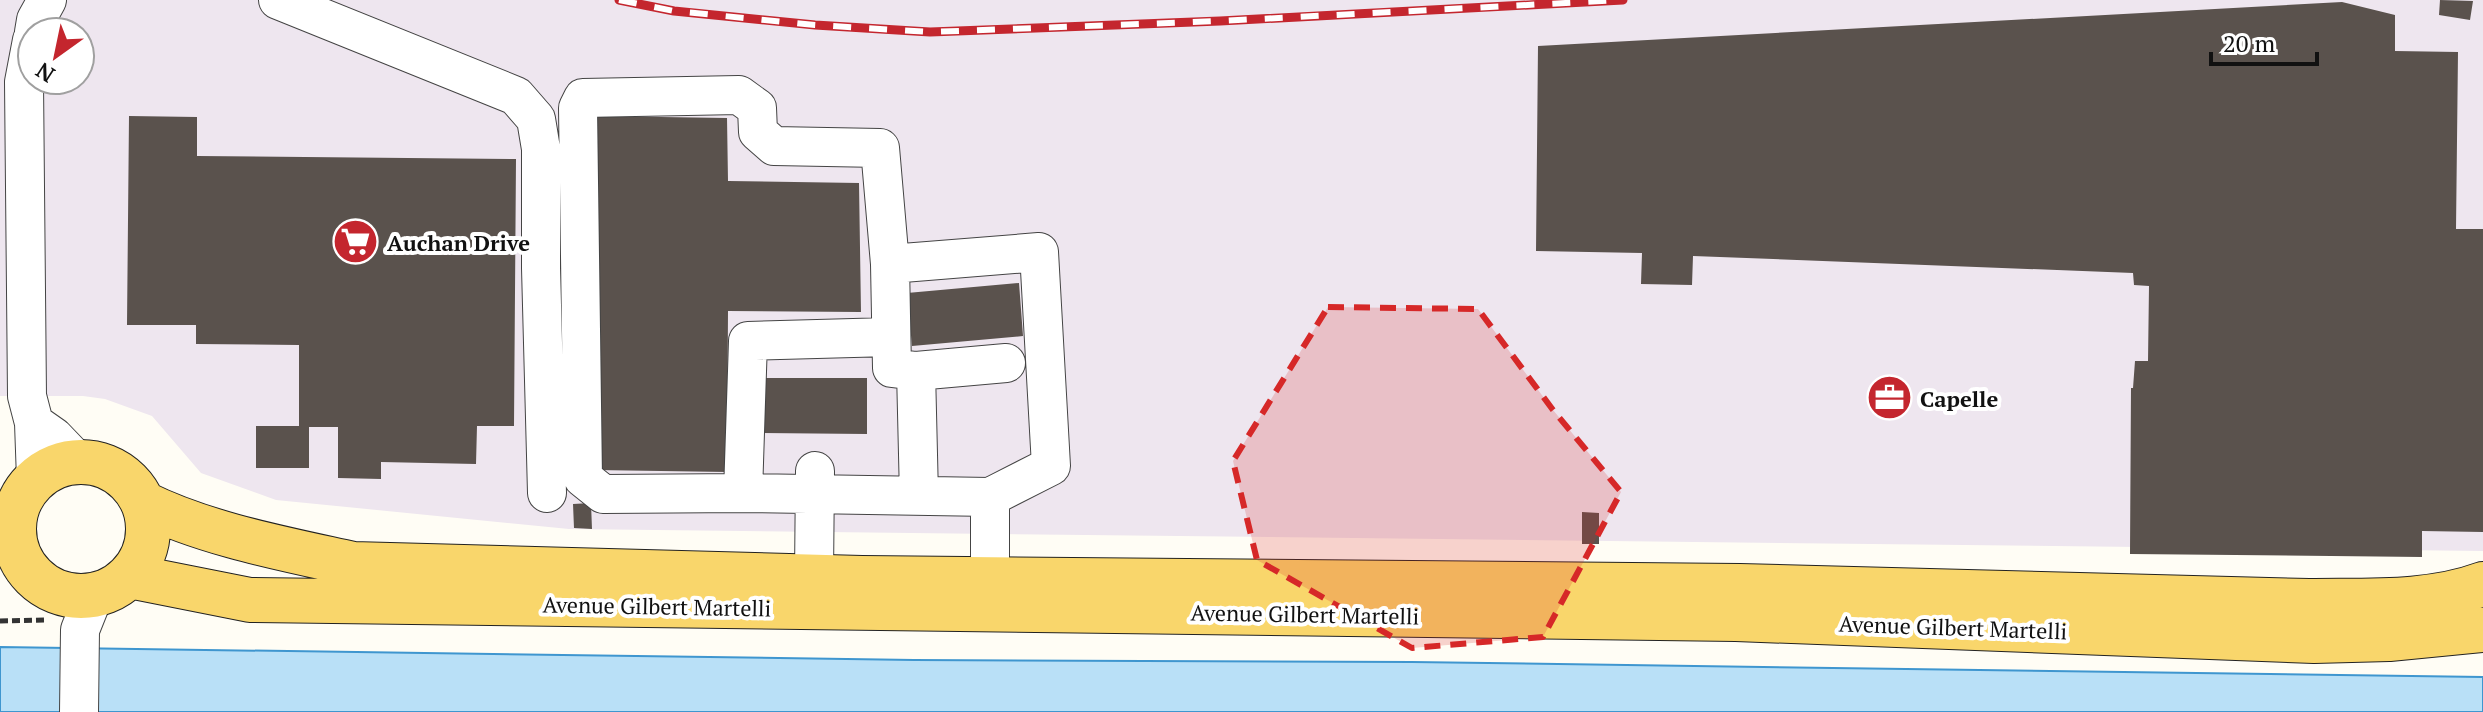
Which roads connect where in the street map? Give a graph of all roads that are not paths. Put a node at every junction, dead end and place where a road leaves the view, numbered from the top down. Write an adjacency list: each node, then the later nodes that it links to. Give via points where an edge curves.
1 (278, 0): 13 (street, via 516,96 536,119 541,149)
2 (23, 96): 3 (street)
3 (14, 197): 5 (street)
4 (878, 240): 6 (street); 14 (street, via 880,148 774,146 758,132 757,108 739,95 661,106 583,98 578,108 583,478 603,494 656,482); 16 (street, via 1039,252 1051,466)
5 (13, 247): 9 (street)
6 (890, 337): 8 (street, via 892,368); 14 (street, via 748,341)
7 (1006, 363): 8 (street)
8 (916, 371): 15 (street)
9 (34, 423): 10 (street); 12 (street)
10 (78, 462): 12 (main road, via 55,467); 17 (main road, via 117,472)
11 (815, 482): 14 (street); 15 (street); 19 (street)
12 (20, 493): 18 (main road, via 13,532 20,557)
13 (547, 493)
14 (743, 493)
15 (919, 496): 16 (street)
16 (990, 497): 20 (street)
17 (143, 503): 19 (main road, Avenue Gilbert Martelli, via 172,518 353,564); 22 (main road, via 147,541 138,566)
18 (13, 573): 22 (main road, via 52,590)
19 (814, 576): 20 (main road, Avenue Gilbert Martelli)
20 (990, 579): 21 (main road, Avenue Gilbert Martelli, via 1740,586 2309,601 2459,593)
21 (2483, 584)
22 (93, 599): 23 (main road, Avenue Gilbert Martelli, via 1736,619 2314,641); 24 (street)
23 (2483, 630)
24 (79, 712)

